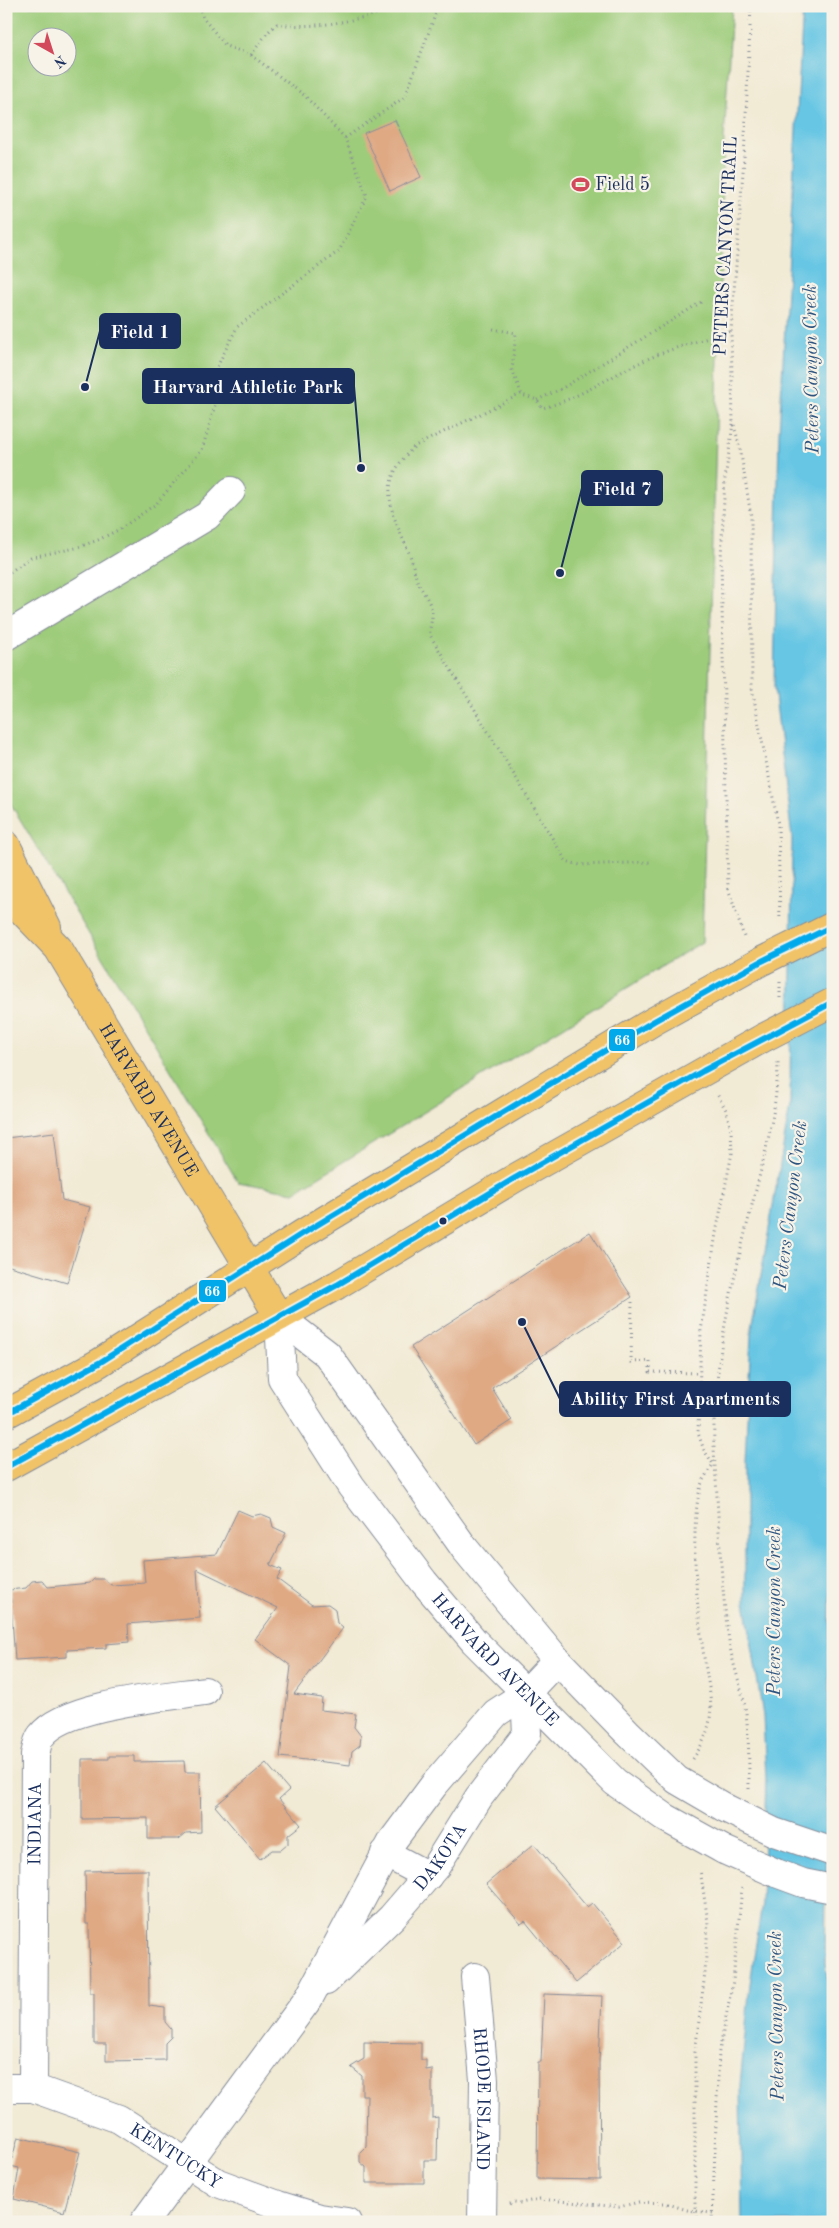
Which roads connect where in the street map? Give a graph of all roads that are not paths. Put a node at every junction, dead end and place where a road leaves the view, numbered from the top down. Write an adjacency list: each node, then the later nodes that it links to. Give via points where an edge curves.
1 (231, 491): 2 (street, via 206,516)
2 (6, 636)
3 (6, 845): 6 (main road)
4 (6, 894): 6 (main road, HARVARD AVENUE)
5 (833, 926): 8 (main road, bridge, via 762,960 618,1043)
6 (58, 948): 8 (main road, HARVARD AVENUE)
7 (833, 1002): 9 (main road, bridge, via 515,1178 338,1285)
8 (248, 1269): 9 (main road, HARVARD AVENUE); 10 (main road, via 99,1363)
9 (278, 1317): 11 (main road); 12 (street, HARVARD AVENUE, via 327,1354 465,1549); 14 (street, HARVARD AVENUE, via 282,1378 351,1486 424,1582)
10 (6, 1414)
11 (6, 1466)
12 (557, 1660): 14 (street, DAKOTA); 15 (street, HARVARD AVENUE, bridge, via 678,1780 736,1803 774,1832)
13 (205, 1691): 22 (street, INDIANA, via 89,1710 58,1722 40,1736 35,1754)
14 (525, 1694): 16 (street, DAKOTA, via 496,1713 434,1785); 17 (street, DAKOTA, via 527,1734 479,1797); 18 (street, HARVARD AVENUE, bridge, via 615,1782 666,1818 717,1846 804,1883)
15 (833, 1852)
16 (385, 1853): 17 (street); 20 (street, DAKOTA)
17 (428, 1876): 20 (street, DAKOTA, via 392,1917)
18 (833, 1889)
19 (475, 1977): 26 (street, RHODE ISLAND, via 484,2080)
20 (309, 1998): 23 (street, DAKOTA)
21 (6, 2088): 22 (street, KENTUCKY)
22 (33, 2088): 23 (street, KENTUCKY, via 119,2119)
23 (186, 2163): 24 (street, DAKOTA); 25 (street, KENTUCKY, via 218,2183 278,2206)
24 (144, 2222)
25 (347, 2222)
26 (482, 2222)

